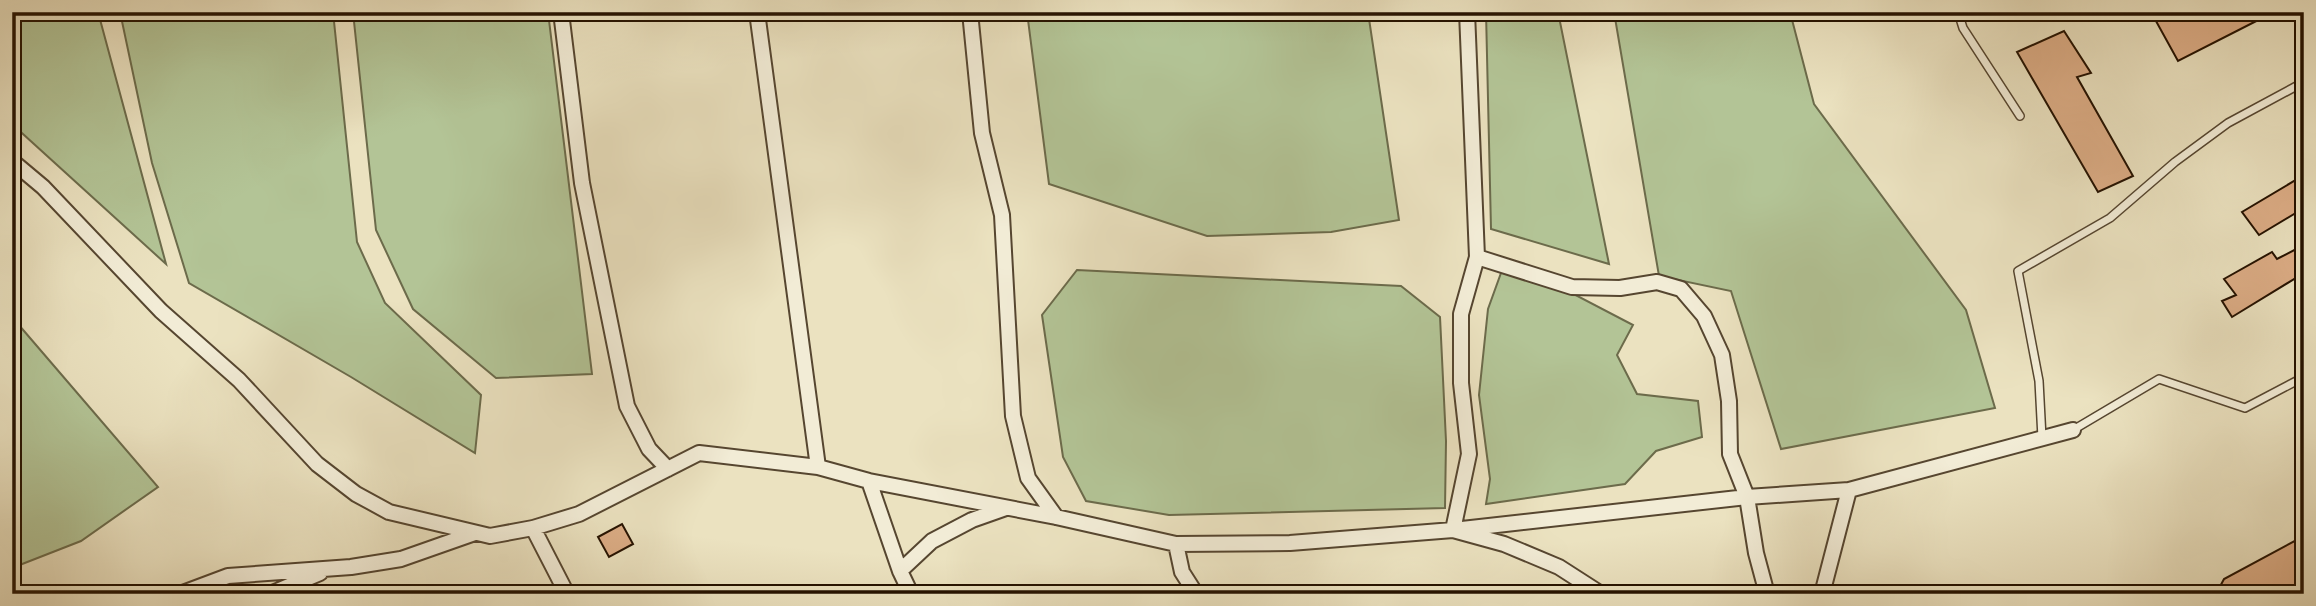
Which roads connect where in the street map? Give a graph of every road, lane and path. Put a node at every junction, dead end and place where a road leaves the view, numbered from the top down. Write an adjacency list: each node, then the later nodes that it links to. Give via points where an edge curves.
1 (561, 12): 14 (street, via 582,183 626,406 649,449)
2 (757, 12): 13 (street)
3 (970, 12): 19 (street, via 982,133 1002,215 1013,416 1028,478)
4 (1467, 12): 9 (street)
5 (1958, 12): 7 (lane, via 1963,28)
6 (2304, 82): 12 (lane, via 2228,123 2110,218 2018,271 2039,381)
7 (2020, 116)
8 (12, 162): 22 (street, via 239,380 317,464 389,512)
9 (1477, 257): 17 (street, via 1572,286 1620,288 1657,282 1681,289 1704,316 1722,355 1730,454); 21 (street, via 1461,314 1461,383 1469,454)
10 (2304, 377): 11 (lane, via 2245,408 2159,379)
11 (2073, 430): 12 (street)
12 (2042, 438): 16 (street)
13 (818, 467): 14 (street, via 699,453); 15 (street)
14 (668, 469): 20 (street, via 579,514)
15 (869, 481): 18 (street); 25 (street)
16 (1849, 490): 17 (street); 34 (street)
17 (1747, 496): 21 (street); 33 (street)
18 (1006, 508): 19 (street); 25 (street, via 932,541)
19 (1056, 517): 23 (street)
20 (533, 528): 22 (street, via 490,536); 29 (street)
21 (1453, 530): 23 (street, via 1290,543); 32 (street, via 1559,567)
22 (476, 533): 24 (street, via 401,559)
23 (1176, 544): 31 (street, via 1182,572)
24 (332, 568): 26 (street); 27 (street, via 228,576)
25 (900, 571): 30 (street)
26 (302, 587): 28 (street)
27 (180, 594)
28 (270, 594)
29 (567, 594)
30 (911, 594)
31 (1196, 594)
32 (1601, 594)
33 (1767, 594)
34 (1822, 594)

